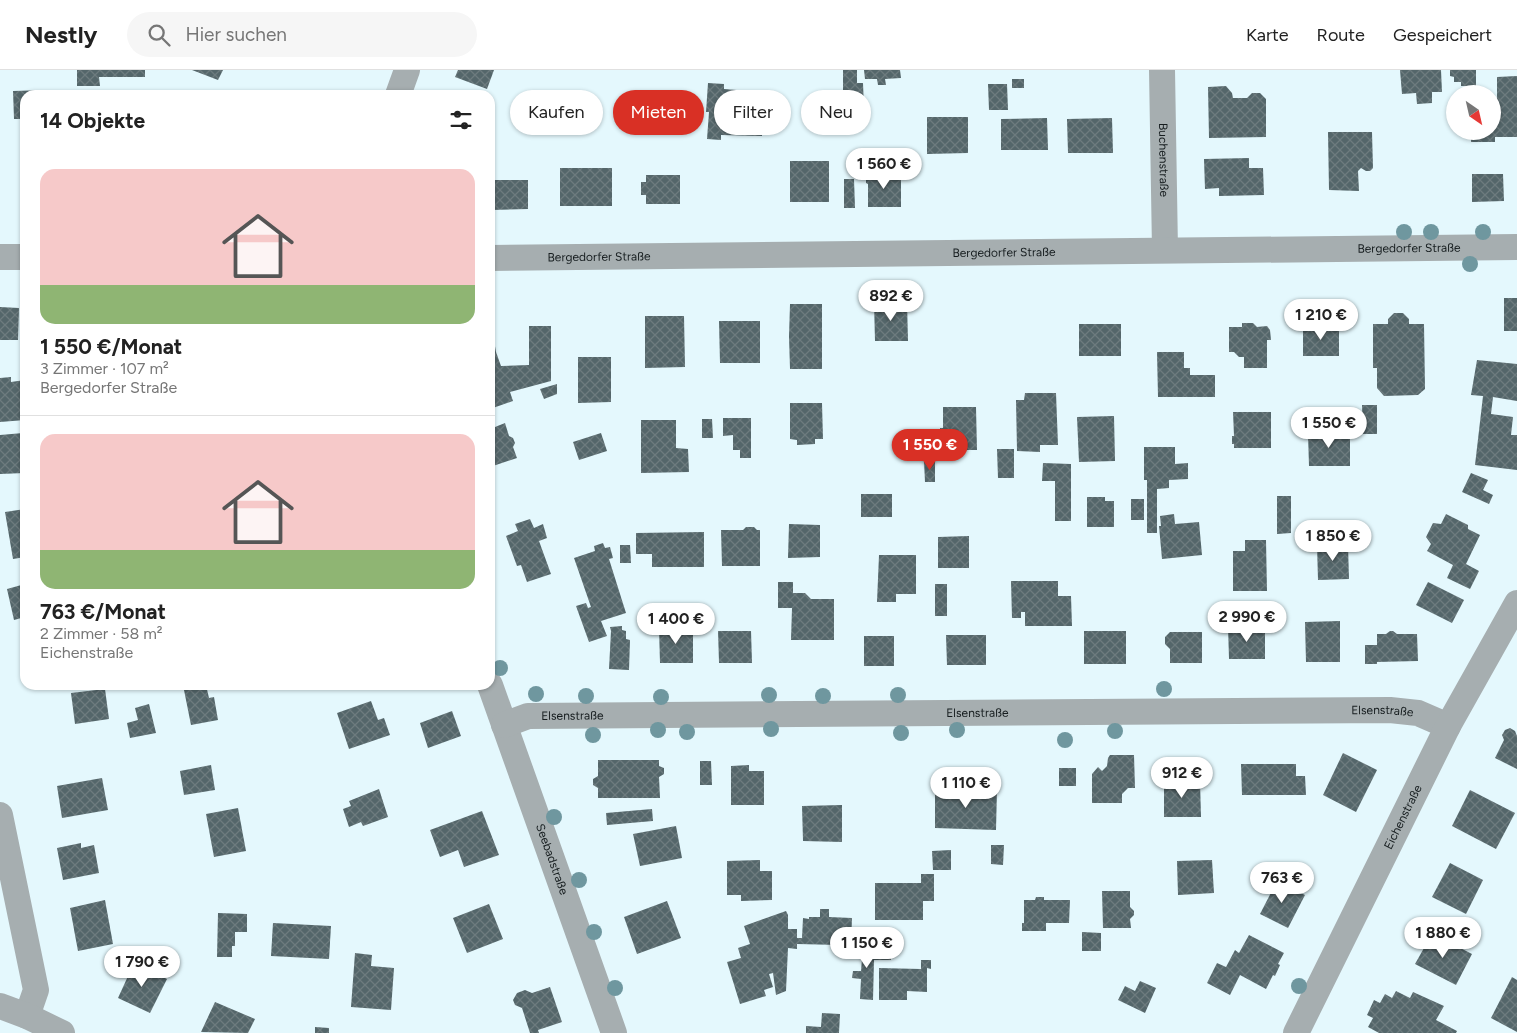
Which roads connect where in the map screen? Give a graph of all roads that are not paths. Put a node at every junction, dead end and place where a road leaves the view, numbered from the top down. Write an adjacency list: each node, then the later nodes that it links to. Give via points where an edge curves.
1 (407, 70): 3 (street)
2 (1162, 70): 5 (street, Buchenstraße)
3 (400, 90)
4 (1517, 247): 5 (street, Bergedorfer Straße)
5 (1164, 250): 8 (street, Bergedorfer Straße)
6 (0, 257): 7 (street)
7 (20, 257)
8 (495, 258)
9 (1517, 603): 12 (street, Eichenstraße)
10 (492, 690): 11 (street, Seebadstraße)
11 (504, 725): 12 (street, Elsenstraße, via 528,716 1390,710 1418,713); 17 (street, Seebadstraße)
12 (1448, 726): 18 (street, Eichenstraße)
13 (0, 815): 15 (street, via 36,990)
14 (0, 1006): 15 (street)
15 (26, 1016): 16 (street)
16 (62, 1033)
17 (614, 1033)
18 (1296, 1033)

